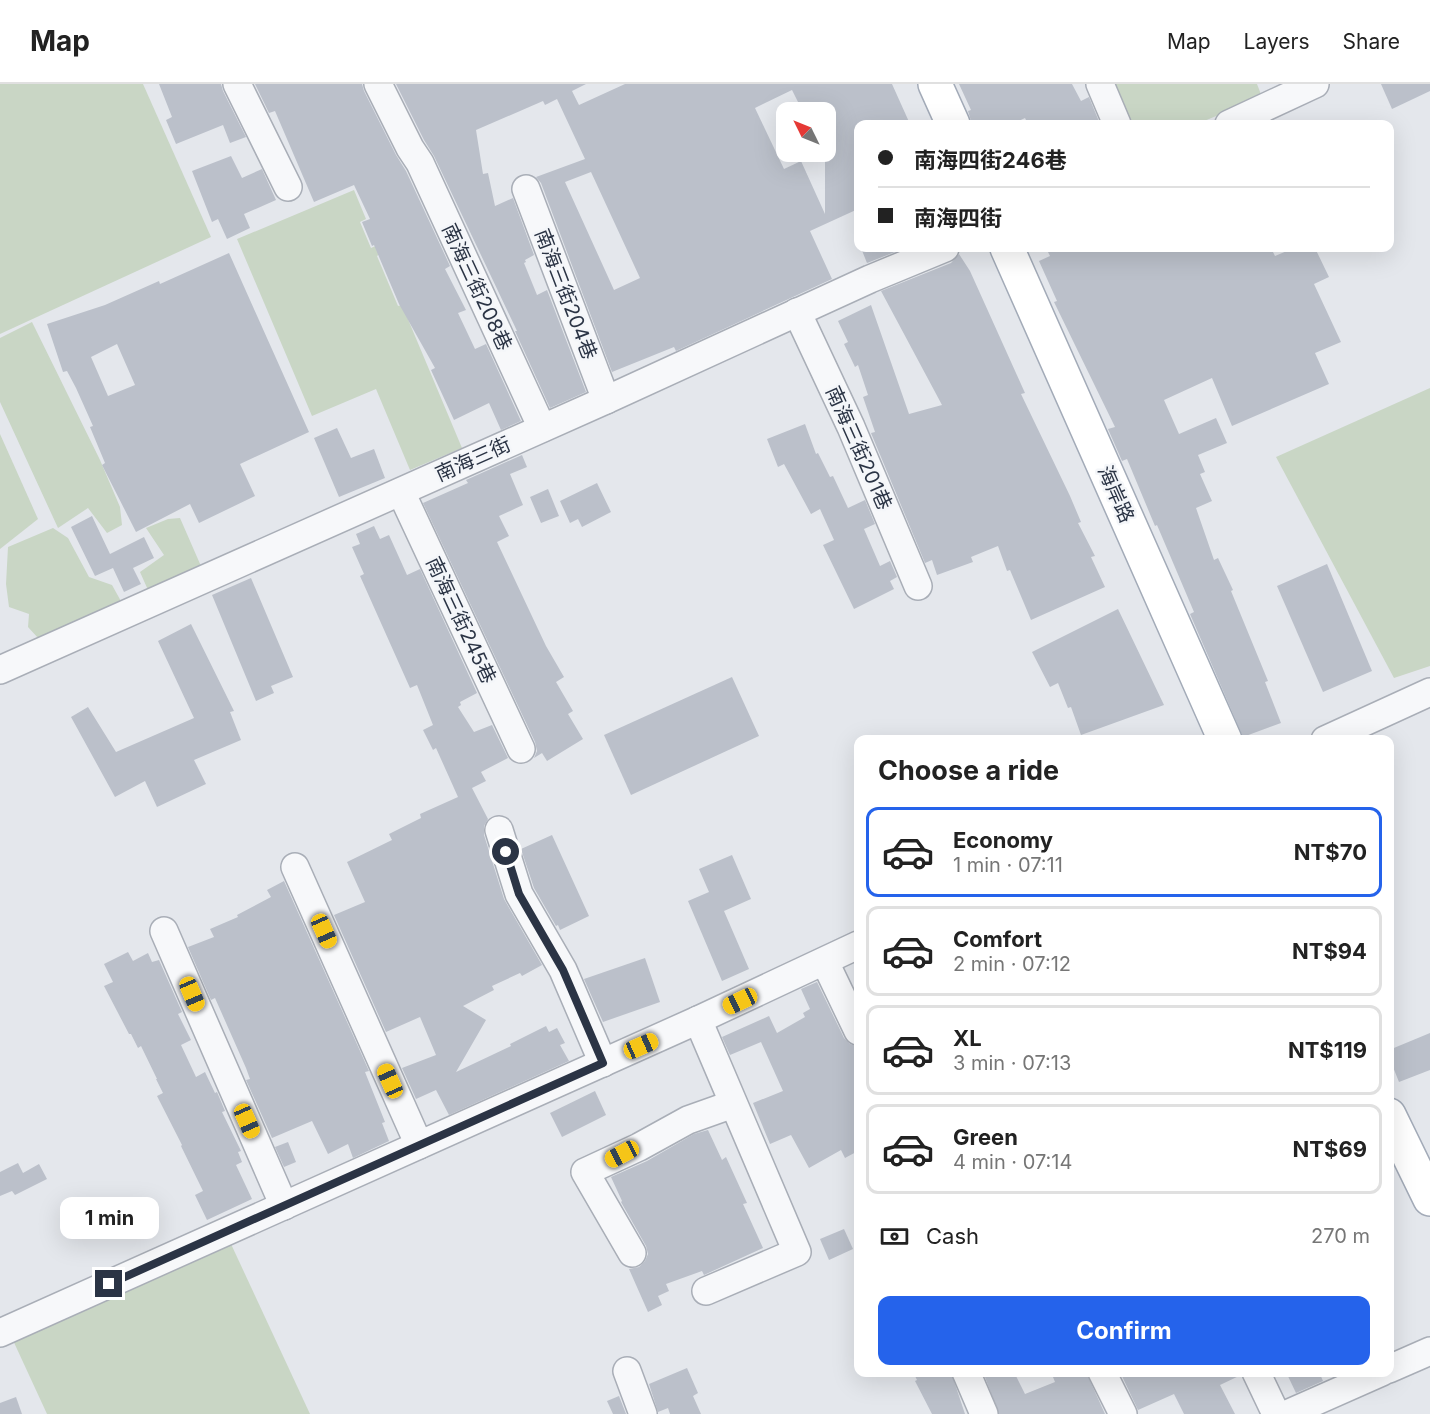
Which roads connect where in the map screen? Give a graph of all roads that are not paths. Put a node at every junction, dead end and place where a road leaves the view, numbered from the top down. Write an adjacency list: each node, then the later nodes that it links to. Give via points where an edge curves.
1 (237, 84): 9 (street)
2 (378, 84): 15 (street, 南海三街208巷, via 420,163)
3 (935, 84): 6 (main road)
4 (1100, 84): 7 (street)
5 (1315, 84): 8 (street)
6 (951, 120)
7 (1115, 120)
8 (1238, 120)
9 (288, 187)
10 (526, 189): 14 (street, 南海三街204巷)
11 (936, 252): 13 (street, 南海三街)
12 (1009, 252): 20 (main road, 海岸路)
13 (797, 312): 14 (street, 南海三街); 17 (street, 南海三街201巷)
14 (606, 400): 15 (street, 南海三街)
15 (542, 428): 16 (street, 南海三街)
16 (400, 492): 18 (street, 南海三街); 22 (street, 南海三街245巷)
17 (918, 586)
18 (0, 670)
19 (1430, 692): 21 (street)
20 (1223, 735)
21 (1336, 735)
22 (521, 749)
23 (499, 830): 30 (street, via 519,894 563,970)
24 (295, 867): 33 (street)
25 (164, 931): 35 (street)
26 (854, 947): 27 (street)
27 (825, 962): 28 (street); 29 (street)
28 (698, 1020): 30 (street); 31 (street)
29 (854, 1023)
30 (603, 1063): 33 (street)
31 (734, 1104): 36 (street, via 687,1120 585,1172); 37 (street, via 797,1252)
32 (1394, 1125): 34 (main road)
33 (419, 1145): 35 (street)
34 (1430, 1199)
35 (284, 1206): 38 (street)
36 (632, 1253)
37 (706, 1291)
38 (0, 1333)
39 (1430, 1351): 40 (street)
40 (1394, 1367)
41 (627, 1371): 46 (street)
42 (968, 1377): 47 (street)
43 (1104, 1377): 48 (street)
44 (1258, 1377): 49 (street)
45 (1371, 1377): 50 (street)
46 (643, 1414)
47 (984, 1414)
48 (1123, 1414)
49 (1276, 1414)
50 (1287, 1414)

